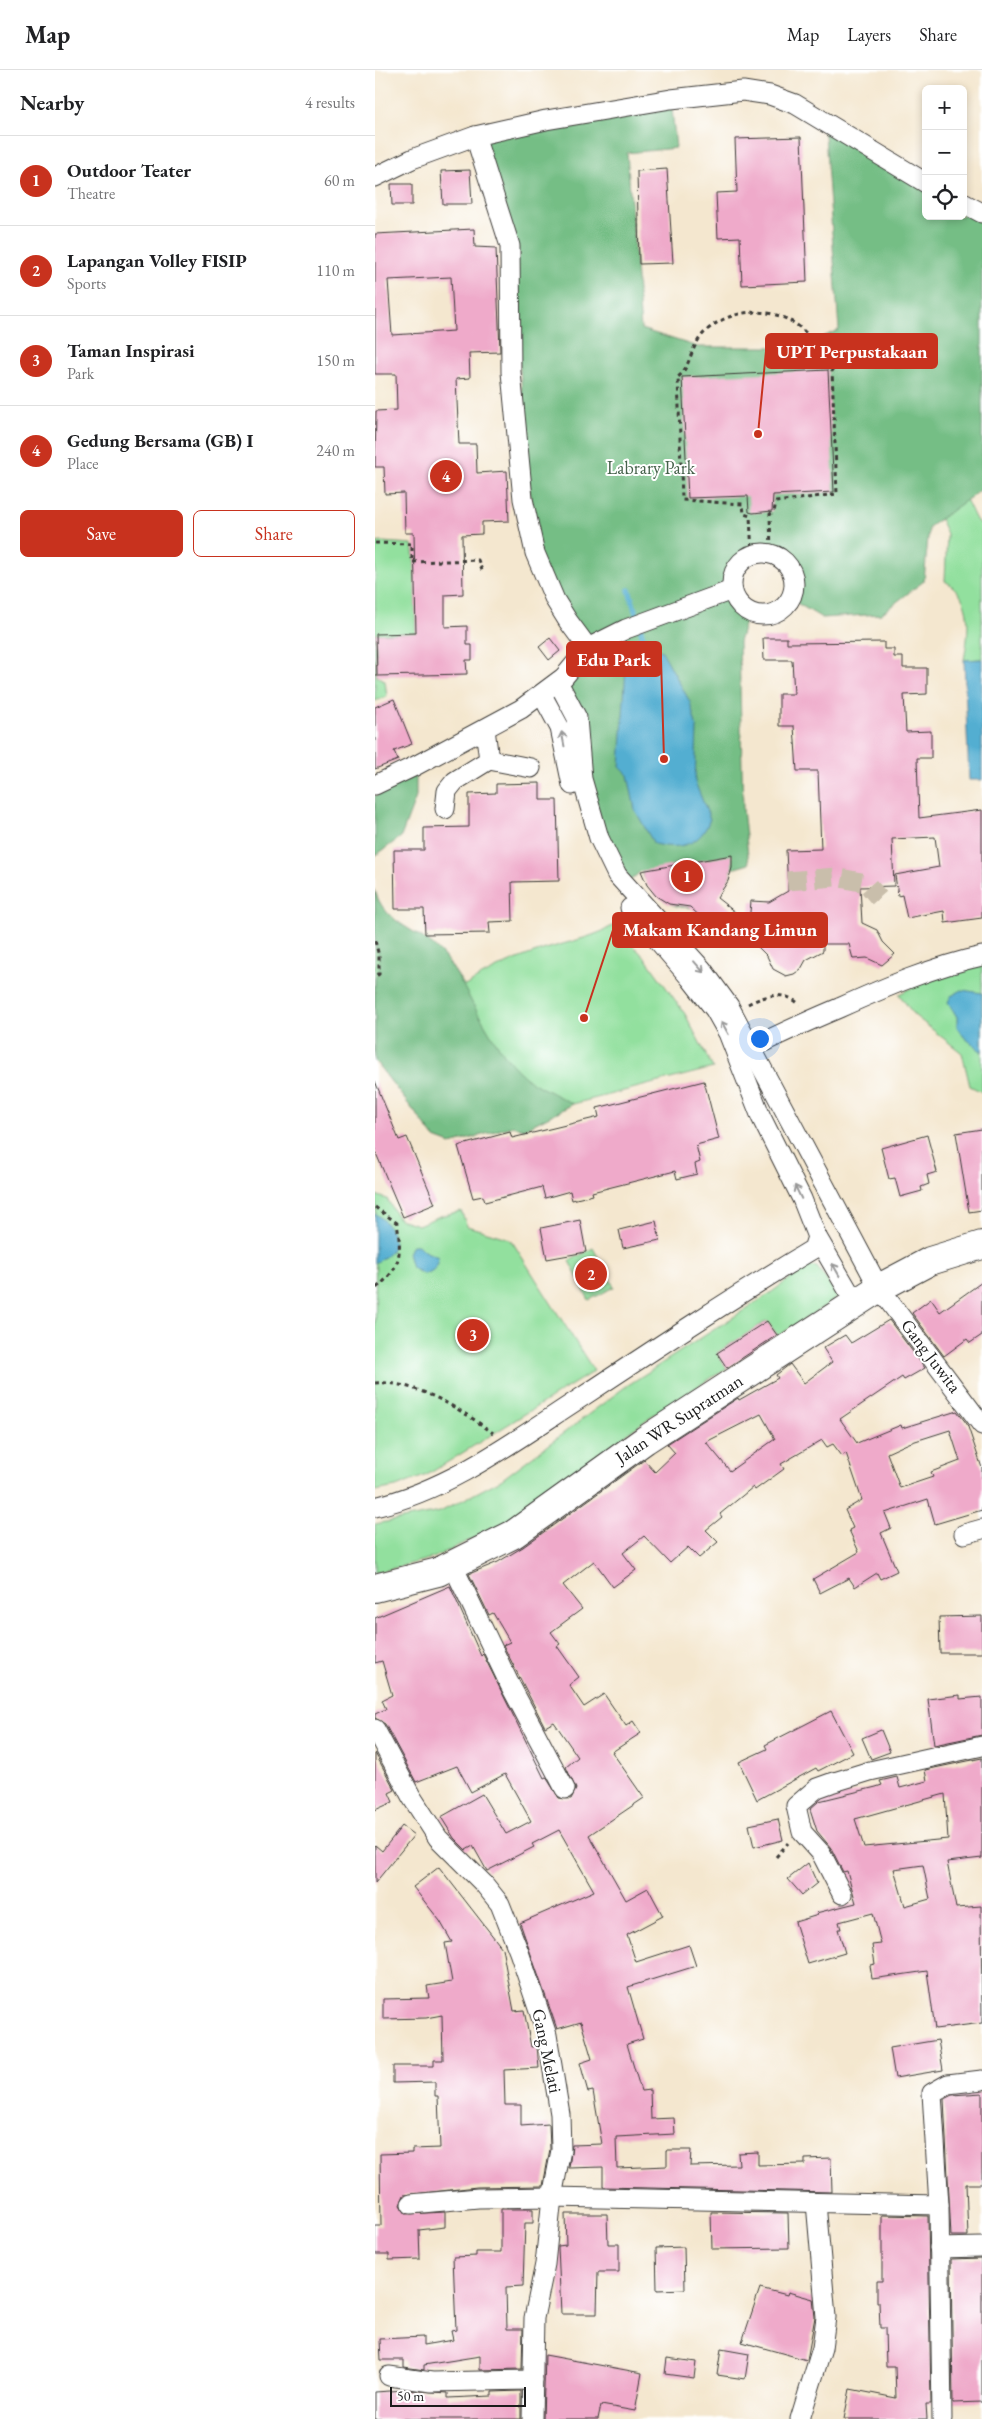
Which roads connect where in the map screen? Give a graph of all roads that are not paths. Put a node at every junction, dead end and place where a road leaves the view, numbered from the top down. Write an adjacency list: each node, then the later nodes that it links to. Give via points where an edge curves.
1 (475, 136): 2 (street, via 412,159); 3 (street, via 662,100 743,91 770,95 795,104); 7 (street, via 510,246 511,372 525,508 535,553 555,600)
2 (375, 177)
3 (922, 181)
4 (967, 205): 5 (street)
5 (982, 214)
6 (732, 590): 6 (street, via 734,570 752,554 779,556 789,565 794,577 794,590 785,607 767,615 757,615 739,605); 7 (street, via 628,628)
7 (589, 648): 8 (street)
8 (558, 682): 9 (street); 16 (street, one-way to 16, via 577,718 582,779 607,858 617,875 702,969 729,1006)
9 (542, 695): 10 (street); 16 (street, one-way to 9, via 728,1033 715,1010 617,894 605,874 576,805 560,728)
10 (485, 729): 11 (street); 13 (street)
11 (489, 760): 12 (street); 14 (street, via 455,781 447,791)
12 (531, 768)
13 (375, 785)
14 (445, 809)
15 (982, 956): 16 (street, via 912,976)
16 (745, 1052): 17 (street, one-way to 16, via 761,1116); 19 (street, Gang Juwita, via 791,1127)
17 (817, 1237): 20 (street, one-way to 17); 22 (street, via 813,1249 724,1302 479,1464 433,1488)
18 (982, 1245): 19 (highway, Jalan WR Supratman, via 930,1261)
19 (879, 1288): 20 (highway, Jalan WR Supratman); 21 (street, Gang Juwita)
20 (856, 1304): 23 (highway, Jalan WR Supratman, via 645,1440 514,1534)
21 (982, 1425)
22 (375, 1507)
23 (453, 1566): 24 (highway, Jalan WR Supratman); 27 (street)
24 (375, 1588)
25 (375, 1729): 30 (street, Gang Melati, via 438,1838 499,1904 519,1952 547,2035 559,2105 561,2150)
26 (982, 1746): 28 (street, via 870,1771 817,1788 803,1798 796,1806 802,1832 821,1853)
27 (565, 1789)
28 (842, 1894)
29 (982, 2080): 33 (street, via 948,2084 932,2093)
30 (552, 2197): 31 (street); 32 (street, via 478,2198); 37 (street, Gang Melati, via 545,2264 534,2318)
31 (816, 2203): 33 (street); 39 (street, via 826,2316 822,2348)
32 (411, 2204)
33 (939, 2205): 35 (street)
34 (982, 2247): 35 (street)
35 (939, 2248): 40 (street)
36 (389, 2376): 37 (street, via 432,2382)
37 (533, 2380): 38 (street, Gang Melati)
38 (532, 2419)
39 (800, 2419)
40 (941, 2419)

